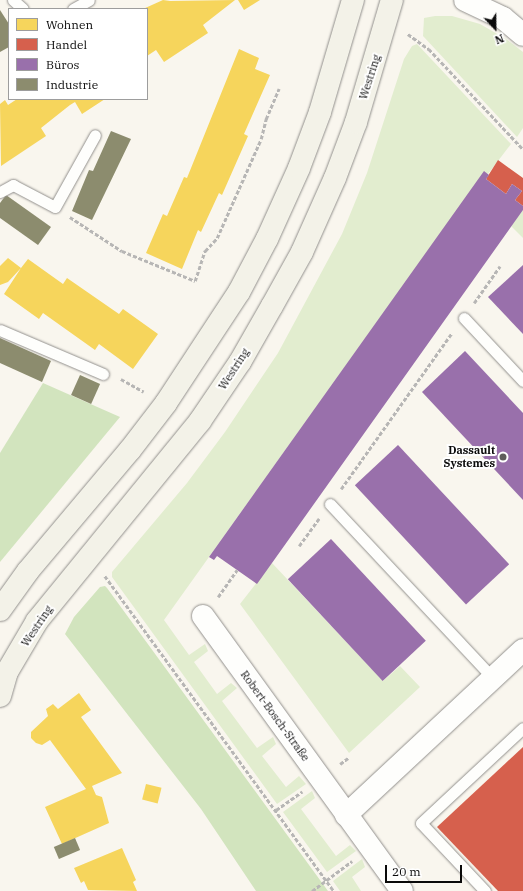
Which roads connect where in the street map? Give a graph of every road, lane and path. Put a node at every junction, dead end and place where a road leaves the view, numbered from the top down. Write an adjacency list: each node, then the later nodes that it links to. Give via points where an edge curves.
1 (13, 0): 6 (lane)
2 (89, 0): 7 (lane)
3 (353, 0): 20 (main road, via 320,112 267,239 208,342)
4 (392, 0): 8 (main road, Westring)
5 (465, 0): 9 (street, via 503,18)
6 (22, 8)
7 (75, 8)
8 (388, 22): 12 (path, via 429,49); 23 (main road, Westring, via 335,178 302,252 272,306 240,362 200,421)
9 (523, 35)
10 (279, 89): 14 (path, via 258,146 217,238 205,251 195,282 122,251)
11 (95, 134): 14 (lane)
12 (523, 149)
13 (0, 192): 14 (lane, via 13,185)
14 (55, 207)
15 (500, 266): 16 (path)
16 (464, 318): 19 (lane); 21 (path)
17 (0, 330): 18 (lane)
18 (103, 374): 20 (path, via 118,378)
19 (523, 381)
20 (166, 403): 25 (main road, via 130,450 28,571)
21 (330, 504): 22 (path); 28 (lane)
22 (299, 546)
23 (86, 560): 29 (main road, Westring, via 37,621 8,672); 33 (path, via 106,577)
24 (237, 570): 26 (path)
25 (0, 610)
26 (203, 616): 31 (street, Robert-Bosch-Straße)
27 (523, 650): 28 (street)
28 (493, 678): 31 (street)
29 (0, 696)
30 (523, 728): 37 (lane, via 421,823)
31 (346, 815): 32 (street, Robert-Bosch-Straße)
32 (370, 848): 33 (path); 36 (street, Robert-Bosch-Straße)
33 (326, 880): 34 (path); 35 (path)
34 (312, 891)
35 (334, 891)
36 (402, 891)
37 (485, 891)

